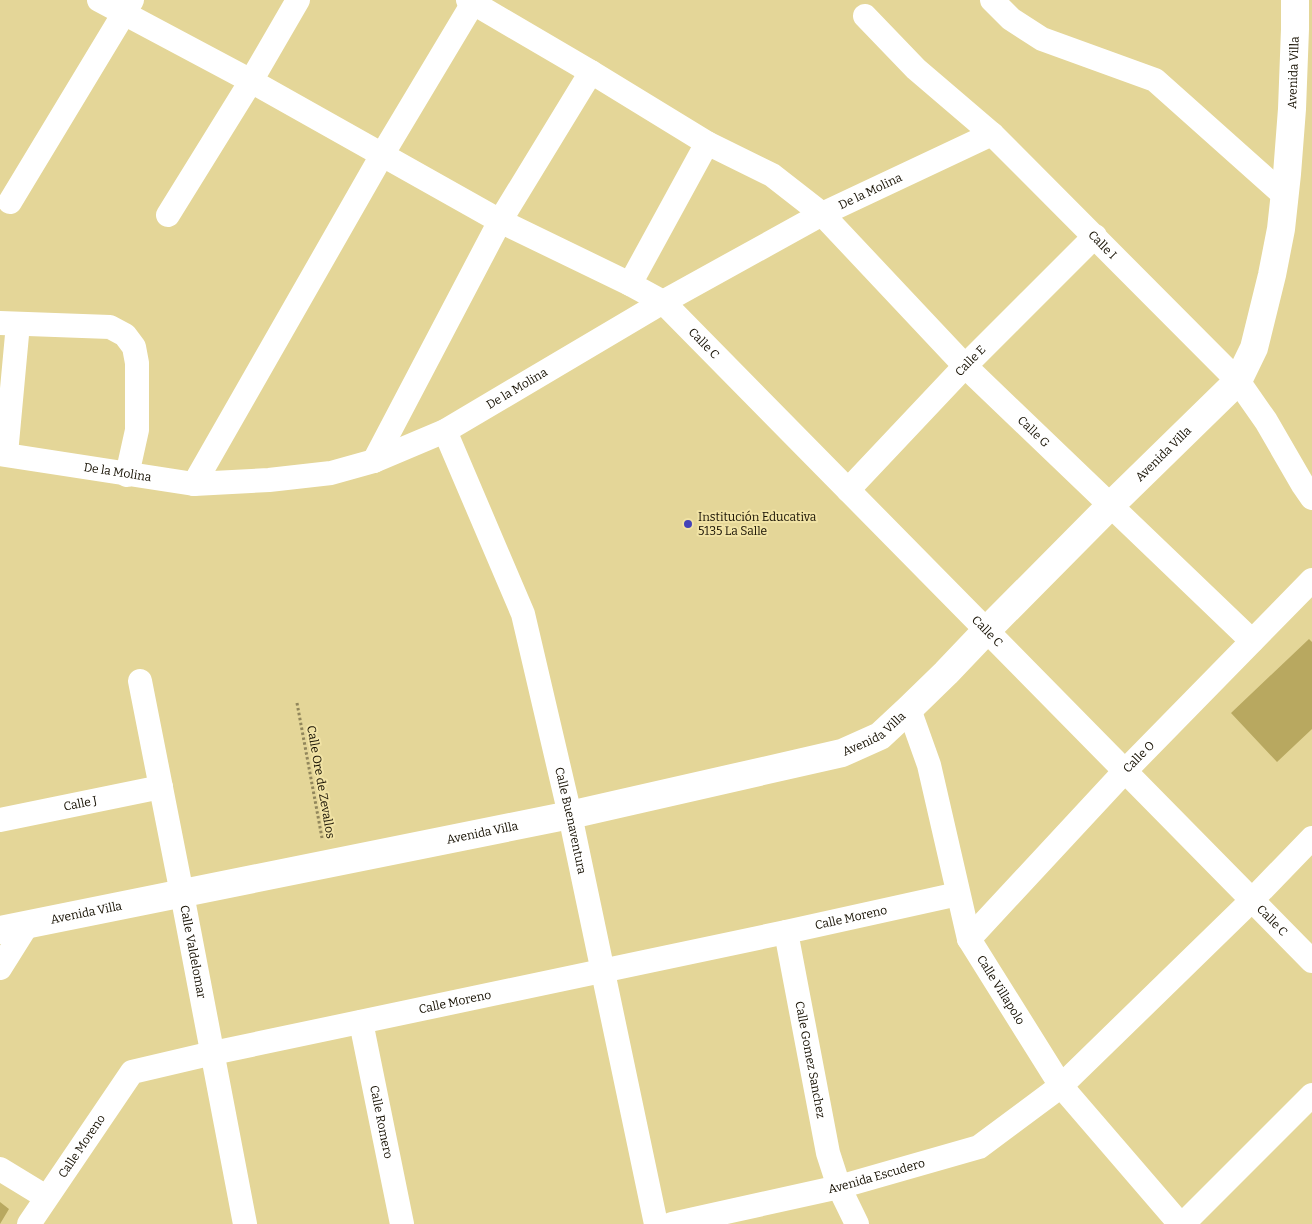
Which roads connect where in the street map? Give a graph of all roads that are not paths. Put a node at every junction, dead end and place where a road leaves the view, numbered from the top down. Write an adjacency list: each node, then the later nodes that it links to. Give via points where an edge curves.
1 (99, 0): 6 (street, Calle C)
2 (298, 0): 9 (street)
3 (992, 0): 13 (street, via 1011,19 1042,39 1155,80)
4 (1295, 0): 13 (street, Avenida Villa, via 1292,109)
5 (471, 1): 8 (street, Calle G); 12 (street)
6 (128, 6): 9 (street, Calle C); 14 (street)
7 (865, 16): 10 (street, Calle I, via 916,69)
8 (591, 72): 11 (street, Calle G); 17 (street)
9 (250, 81): 12 (street, Calle C); 16 (street)
10 (992, 134): 15 (street, De la Molina); 18 (street, Calle I)
11 (707, 143): 15 (street, Calle G, via 772,175); 19 (street)
12 (382, 155): 17 (street, Calle C); 28 (street)
13 (1285, 196): 23 (street, Avenida Villa, via 1272,275 1254,348)
14 (10, 202)
15 (822, 214): 20 (street, De la Molina); 22 (street, Calle G)
16 (168, 216)
17 (500, 221): 19 (street, Calle C); 26 (street)
18 (1095, 236): 22 (street, Calle E); 23 (street, Calle I)
19 (630, 284): 20 (street, Calle C)
20 (663, 302): 24 (street, De la Molina); 29 (street, Calle C)
21 (9, 324): 25 (street); 27 (street, via 110,327 125,336 134,347 137,430)
22 (965, 366): 29 (street, Calle E); 31 (street, Calle G)
23 (1238, 381): 30 (street, Calle I, via 1266,420); 31 (street, Avenida Villa)
24 (445, 431): 26 (street, De la Molina); 39 (street, Calle Buenaventura, via 523,614)
25 (3, 454): 27 (street, De la Molina)
26 (374, 461): 28 (street, De la Molina, via 331,473)
27 (127, 474): 28 (street, De la Molina)
28 (194, 484)
29 (848, 490): 33 (street, Calle C)
30 (1312, 498)
31 (1111, 505): 33 (street, Avenida Villa); 34 (street, Calle G)
32 (1312, 580): 34 (street, Calle O)
33 (986, 631): 36 (street, Avenida Villa); 37 (street, Calle C)
34 (1252, 641): 37 (street, Calle O)
35 (140, 681): 38 (street, Calle Valdelomar)
36 (909, 709): 39 (street, Avenida Villa, via 880,736 842,753); 43 (street, Calle Villapolo, via 929,765)
37 (1125, 771): 44 (street, Calle C); 48 (street, Calle O)
38 (161, 787): 40 (street, Calle J); 42 (street, Calle Valdelomar)
39 (570, 815): 42 (street, Avenida Villa); 51 (street, Calle Buenaventura)
40 (0, 820)
41 (1312, 838): 44 (street, Avenida Escudero)
42 (182, 894): 45 (street, Avenida Villa); 53 (street, Calle Valdelomar)
43 (958, 894): 47 (street, Calle Moreno); 48 (street, Calle Villapolo)
44 (1252, 900): 49 (street, Calle C); 54 (street, Avenida Escudero)
45 (27, 925): 46 (street, Avenida Villa); 50 (street)
46 (0, 930)
47 (786, 932): 51 (street, Calle Moreno); 57 (street, Calle Gomez Sanchez, via 828,1153)
48 (969, 939): 54 (street, Calle Villapolo)
49 (1312, 961)
50 (0, 968)
51 (604, 970): 52 (street, Calle Moreno); 62 (street, Calle Buenaventura)
52 (361, 1022): 53 (street, Calle Moreno); 61 (street, Calle Romero)
53 (213, 1053): 58 (street, Calle Moreno, via 132,1072); 60 (street, Calle Valdelomar)
54 (1061, 1086): 57 (street, Avenida Escudero, via 979,1147); 65 (street, Calle Villapolo)
55 (1312, 1095): 65 (street)
56 (0, 1169): 58 (street)
57 (839, 1187): 63 (street, Avenida Escudero); 64 (street, Calle Gomez Sanchez)
58 (46, 1197): 59 (street, Calle Moreno)
59 (29, 1224)
60 (245, 1224)
61 (402, 1224)
62 (656, 1224)
63 (672, 1224)
64 (857, 1224)
65 (1182, 1224)

